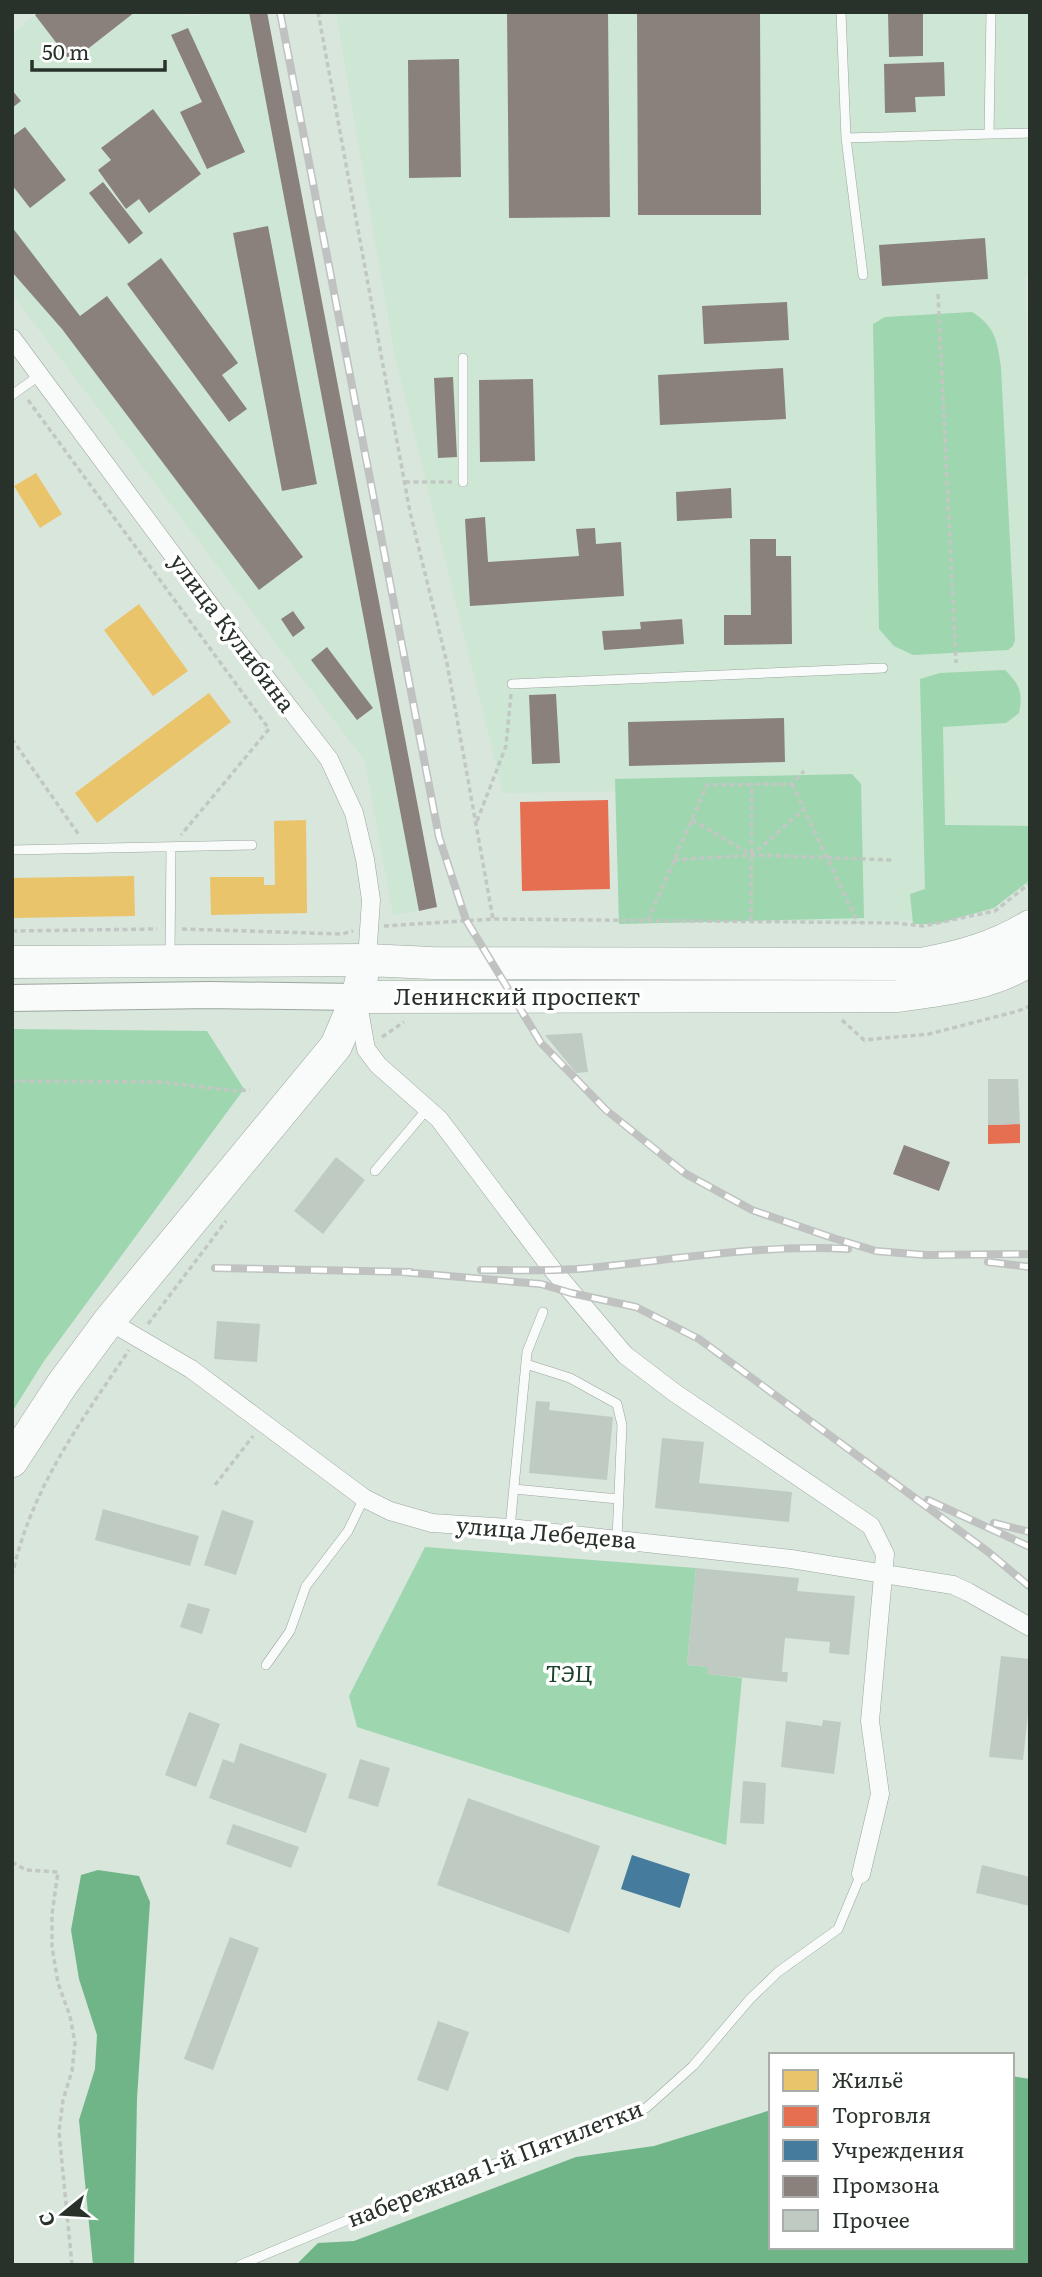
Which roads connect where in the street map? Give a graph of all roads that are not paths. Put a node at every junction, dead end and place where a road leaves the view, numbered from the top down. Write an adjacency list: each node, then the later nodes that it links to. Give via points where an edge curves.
1 (841, 12): 5 (lane)
2 (991, 12): 4 (lane)
3 (1030, 133): 4 (lane)
4 (989, 134): 5 (lane)
5 (846, 138): 6 (lane)
6 (863, 275)
7 (12, 338): 9 (street, улица Кулибина)
8 (463, 358): 11 (lane)
9 (40, 375): 10 (lane); 18 (street, улица Кулибина, via 329,759 354,813 363,848 371,900)
10 (16, 392)
11 (463, 482)
12 (883, 668): 13 (lane)
13 (512, 684)
14 (252, 845): 15 (lane)
15 (171, 847): 16 (lane); 19 (lane)
16 (12, 850)
17 (1021, 948): 18 (highway, Ленинский проспект, via 921,964); 21 (highway, Ленинский проспект, via 969,986 897,996)
18 (367, 960): 19 (highway, Ленинский проспект); 21 (highway)
19 (170, 961): 20 (highway, Ленинский проспект)
20 (12, 962)
21 (357, 997): 22 (main road, Ленинский проспект); 23 (street, via 366,1049); 26 (highway, via 336,1046)
22 (12, 998)
23 (428, 1108): 24 (lane); 34 (street, via 625,1355 871,1526 884,1554)
24 (376, 1171)
25 (543, 1312): 27 (lane)
26 (109, 1321): 28 (highway); 30 (street, улица Лебедева, via 191,1369)
27 (526, 1364): 29 (lane); 31 (lane, via 570,1378 617,1404 622,1425)
28 (12, 1461)
29 (514, 1489): 31 (lane); 32 (lane)
30 (364, 1498): 32 (street, улица Лебедева, via 432,1523); 36 (lane, via 348,1531 306,1586 290,1631)
31 (618, 1499): 33 (lane)
32 (510, 1528): 33 (street, улица Лебедева)
33 (617, 1538): 34 (street, улица Лебедева)
34 (884, 1573): 35 (street, улица Лебедева, via 953,1586); 37 (street, via 870,1721 880,1794)
35 (1030, 1627)
36 (266, 1665)
37 (861, 1874): 38 (lane, набережная 1-й Пятилетки, via 838,1929 778,1972 693,2066 646,2108 386,2204)
38 (240, 2265)

